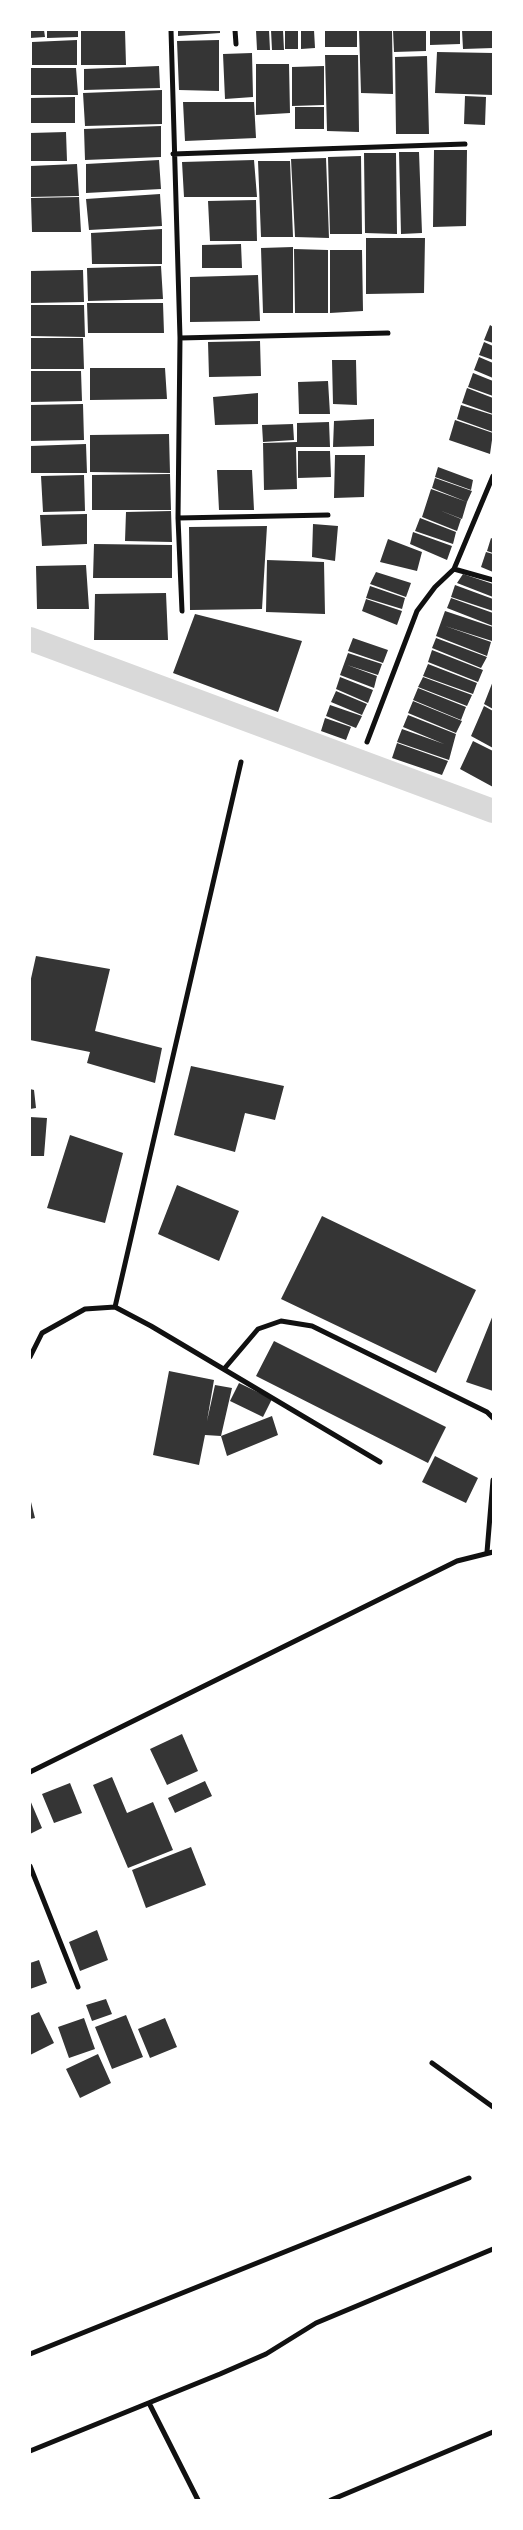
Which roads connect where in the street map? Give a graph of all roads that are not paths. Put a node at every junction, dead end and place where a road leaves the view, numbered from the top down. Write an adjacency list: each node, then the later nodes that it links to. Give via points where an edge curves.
1 (171, 30): 5 (street)
2 (235, 30): 3 (street)
3 (236, 44)
4 (465, 144): 5 (street)
5 (173, 154): 7 (street)
6 (388, 333): 7 (street)
7 (180, 338): 10 (street)
8 (493, 476): 11 (street)
9 (328, 515): 10 (street)
10 (178, 518): 13 (street)
11 (454, 569): 12 (street); 14 (street, via 417,611)
12 (493, 580)
13 (182, 611)
14 (366, 742)
15 (241, 762): 16 (street)
16 (115, 1308): 17 (street, via 85,1309 42,1333); 18 (street)
17 (30, 1358)
18 (224, 1370): 19 (street, via 258,1329 281,1321 312,1326 487,1412); 20 (street)
19 (493, 1418)
20 (380, 1462)
21 (493, 1480): 22 (street)
22 (490, 1552): 23 (street, via 449,1565)
23 (30, 1772)
24 (30, 1866): 25 (street)
25 (78, 1987)
26 (432, 2063): 27 (street)
27 (493, 2106)
28 (469, 2178): 30 (street)
29 (493, 2249): 31 (street, via 316,2323 266,2354)
30 (30, 2354)
31 (149, 2403): 33 (street); 34 (street)
32 (493, 2432): 35 (street)
33 (30, 2451)
34 (198, 2500)
35 (331, 2500)

